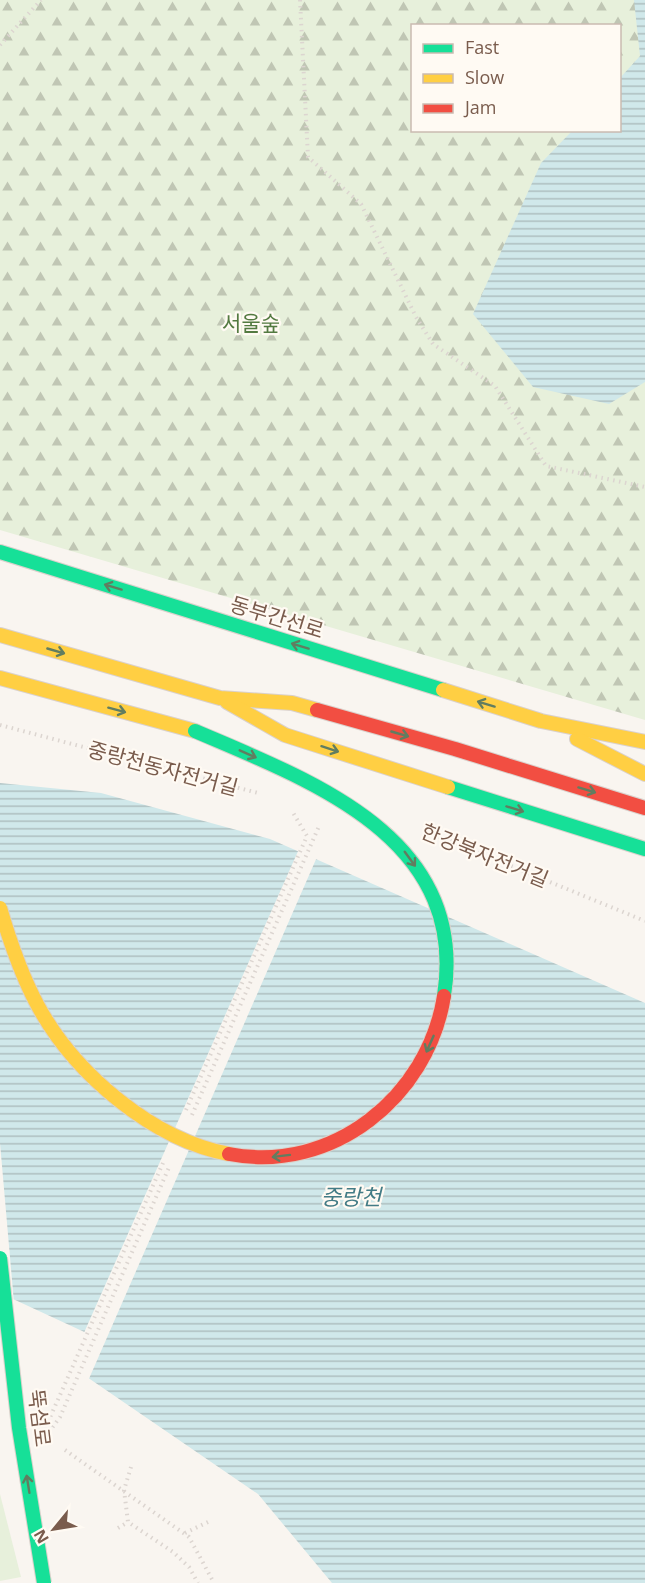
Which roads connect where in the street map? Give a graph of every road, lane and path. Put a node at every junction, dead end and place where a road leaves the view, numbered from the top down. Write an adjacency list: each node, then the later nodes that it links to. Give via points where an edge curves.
1 (41, 0): 3 (path)
2 (300, 0): 4 (path, via 308,157 361,204 416,317 434,344 495,386 546,466)
3 (0, 45)
4 (645, 487)
5 (0, 552): 9 (main road, 동부간선로, one-way to 5)
6 (0, 635): 8 (main road, one-way to 8)
7 (0, 678): 19 (main road, one-way to 19, bridge, via 195,731 302,780 351,807 388,834 410,857 424,881 443,932 446,981 437,1028 416,1072 402,1091 356,1129 325,1145 281,1157 205,1151 131,1110 64,1046 32,994)
8 (220, 698): 14 (main road, one-way to 14, via 292,703); 18 (main road, one-way to 18, via 285,735)
9 (542, 722): 11 (main road); 12 (main road)
10 (0, 724): 13 (path, 중랑천동자전거길)
11 (645, 742)
12 (645, 774)
13 (266, 795)
14 (645, 808)
15 (312, 818): 16 (path, via 320,824)
16 (328, 821)
17 (427, 831): 20 (path, 한강북자전거길)
18 (645, 849)
19 (0, 908)
20 (645, 921)
21 (0, 1258): 29 (main road, 뚝섬로, one-way to 21, bridge, via 19,1428)
22 (65, 1450): 24 (path)
23 (131, 1467): 24 (path)
24 (124, 1490): 25 (path); 28 (path)
25 (128, 1522): 27 (path); 30 (path, via 173,1552 189,1567)
26 (208, 1522): 28 (path)
27 (118, 1528)
28 (184, 1534): 31 (path)
29 (44, 1583)
30 (198, 1583)
31 (214, 1583)

